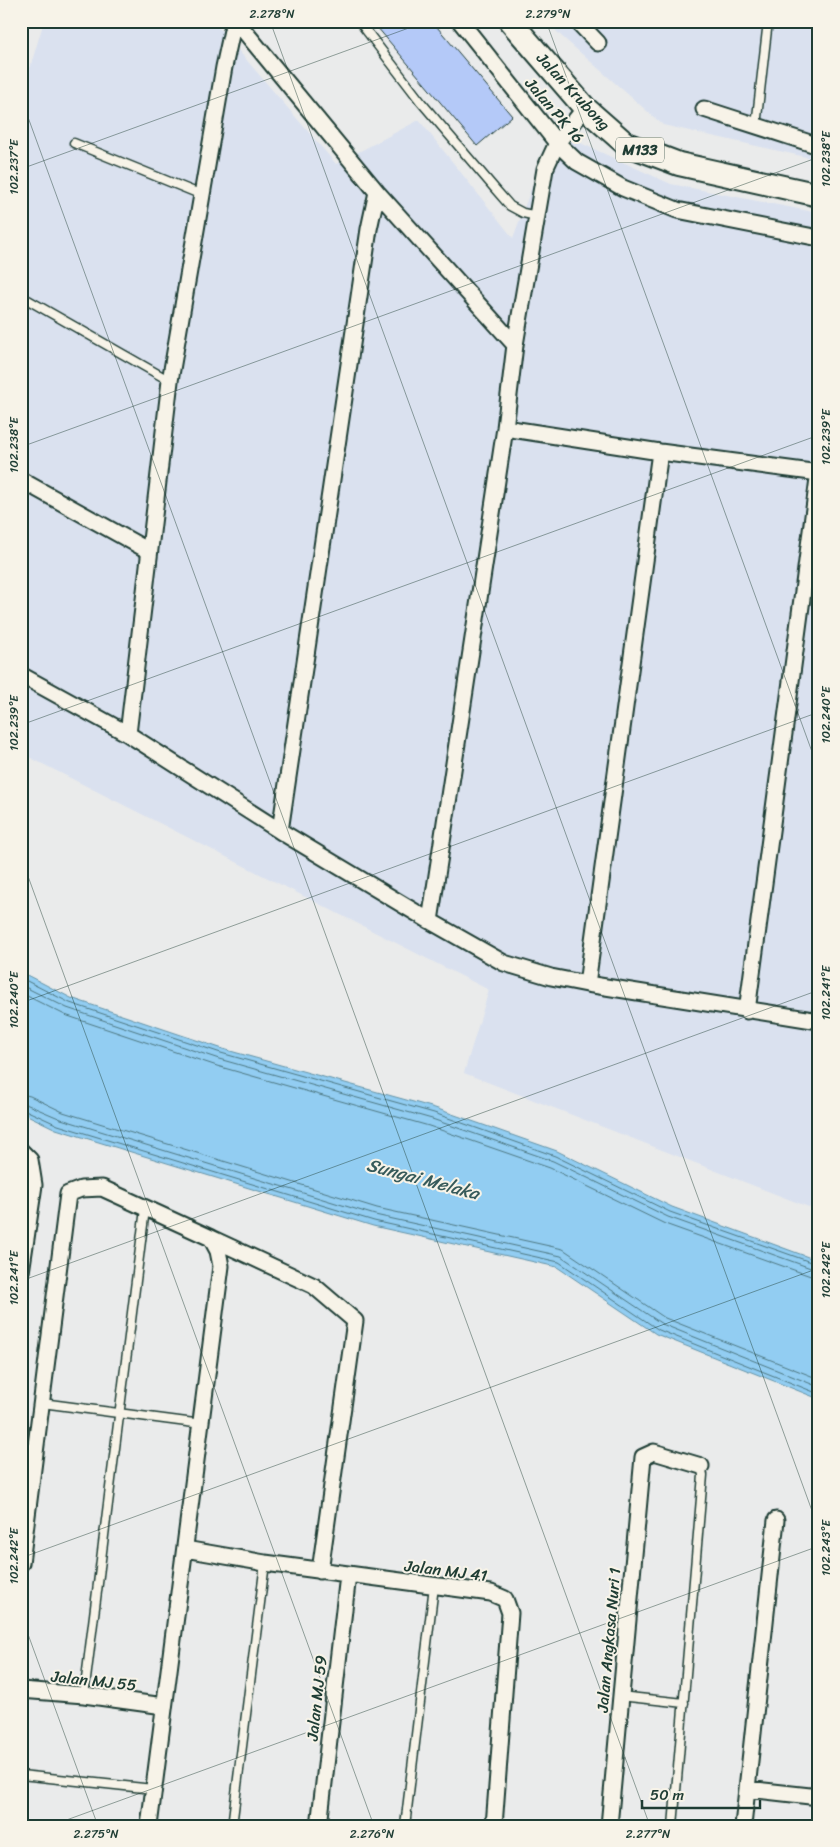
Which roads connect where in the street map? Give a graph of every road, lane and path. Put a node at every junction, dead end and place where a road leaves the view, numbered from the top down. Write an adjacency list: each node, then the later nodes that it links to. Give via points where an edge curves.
1 (235, 21): 14 (street); 15 (street)
2 (359, 21): 17 (lane, via 420,102 510,206)
3 (460, 21): 12 (street, Jalan PK 16)
4 (510, 21): 8 (main road, Jalan Krubong / M133)
5 (577, 21): 7 (street)
6 (768, 21): 10 (lane)
7 (598, 42)
8 (585, 108): 12 (street); 16 (main road, Jalan Krubong / M133, via 635,148 679,164)
9 (704, 110): 10 (street)
10 (756, 126): 13 (street)
11 (74, 143): 15 (lane)
12 (557, 143): 17 (street, via 545,169); 18 (street, Jalan PK 16, via 577,162 623,188 677,210)
13 (819, 146)
14 (377, 192): 20 (street); 29 (street, via 367,239)
15 (202, 195): 21 (street)
16 (819, 195)
17 (537, 216): 20 (street)
18 (819, 238)
19 (28, 300): 21 (lane)
20 (515, 345): 22 (street)
21 (170, 381): 26 (street)
22 (505, 428): 23 (street); 30 (street)
23 (660, 452): 24 (street); 31 (street)
24 (819, 472): 32 (street)
25 (21, 480): 26 (street)
26 (149, 551): 28 (street)
27 (21, 675): 28 (street)
28 (128, 734): 29 (street)
29 (280, 831): 30 (street)
30 (430, 921): 31 (street, via 504,962 550,977)
31 (587, 984): 32 (street)
32 (747, 1011): 33 (street)
33 (819, 1021)
34 (21, 1151): 37 (street, via 30,1160 34,1185)
35 (145, 1209): 36 (street); 38 (street, via 102,1188 81,1189 68,1194); 39 (lane)
36 (211, 1238): 40 (street, via 221,1266); 46 (street, via 314,1286 355,1321)
37 (21, 1272)
38 (42, 1403): 39 (lane); 44 (street)
39 (119, 1413): 40 (lane); 50 (lane)
40 (202, 1424): 43 (street)
41 (701, 1466): 51 (street, Jalan Angkasa Nuri 1, via 654,1452 643,1457); 52 (lane, via 703,1475)
42 (776, 1520): 57 (street)
43 (185, 1549): 45 (street, Jalan MJ 41); 53 (street)
44 (21, 1563)
45 (265, 1563): 46 (street, Jalan MJ 41); 60 (lane)
46 (320, 1571): 47 (street, Jalan MJ 41)
47 (348, 1575): 48 (street, Jalan MJ 41); 61 (street, Jalan MJ 59)
48 (434, 1586): 62 (lane); 63 (street, Jalan MJ 41, via 491,1594 505,1599 508,1604 510,1613)
49 (21, 1690): 50 (street, Jalan MJ 55)
50 (84, 1695): 53 (street, Jalan MJ 55)
51 (620, 1696): 52 (lane); 64 (street, Jalan Angkasa Nuri 1)
52 (684, 1703): 65 (lane)
53 (164, 1706): 56 (street)
54 (819, 1763): 58 (lane)
55 (21, 1775): 56 (lane)
56 (153, 1789): 59 (street)
57 (747, 1789): 58 (street); 66 (street)
58 (817, 1797)
59 (149, 1826)
60 (232, 1826)
61 (319, 1826)
62 (405, 1826)
63 (494, 1826)
64 (610, 1826)
65 (672, 1826)
66 (743, 1826)

